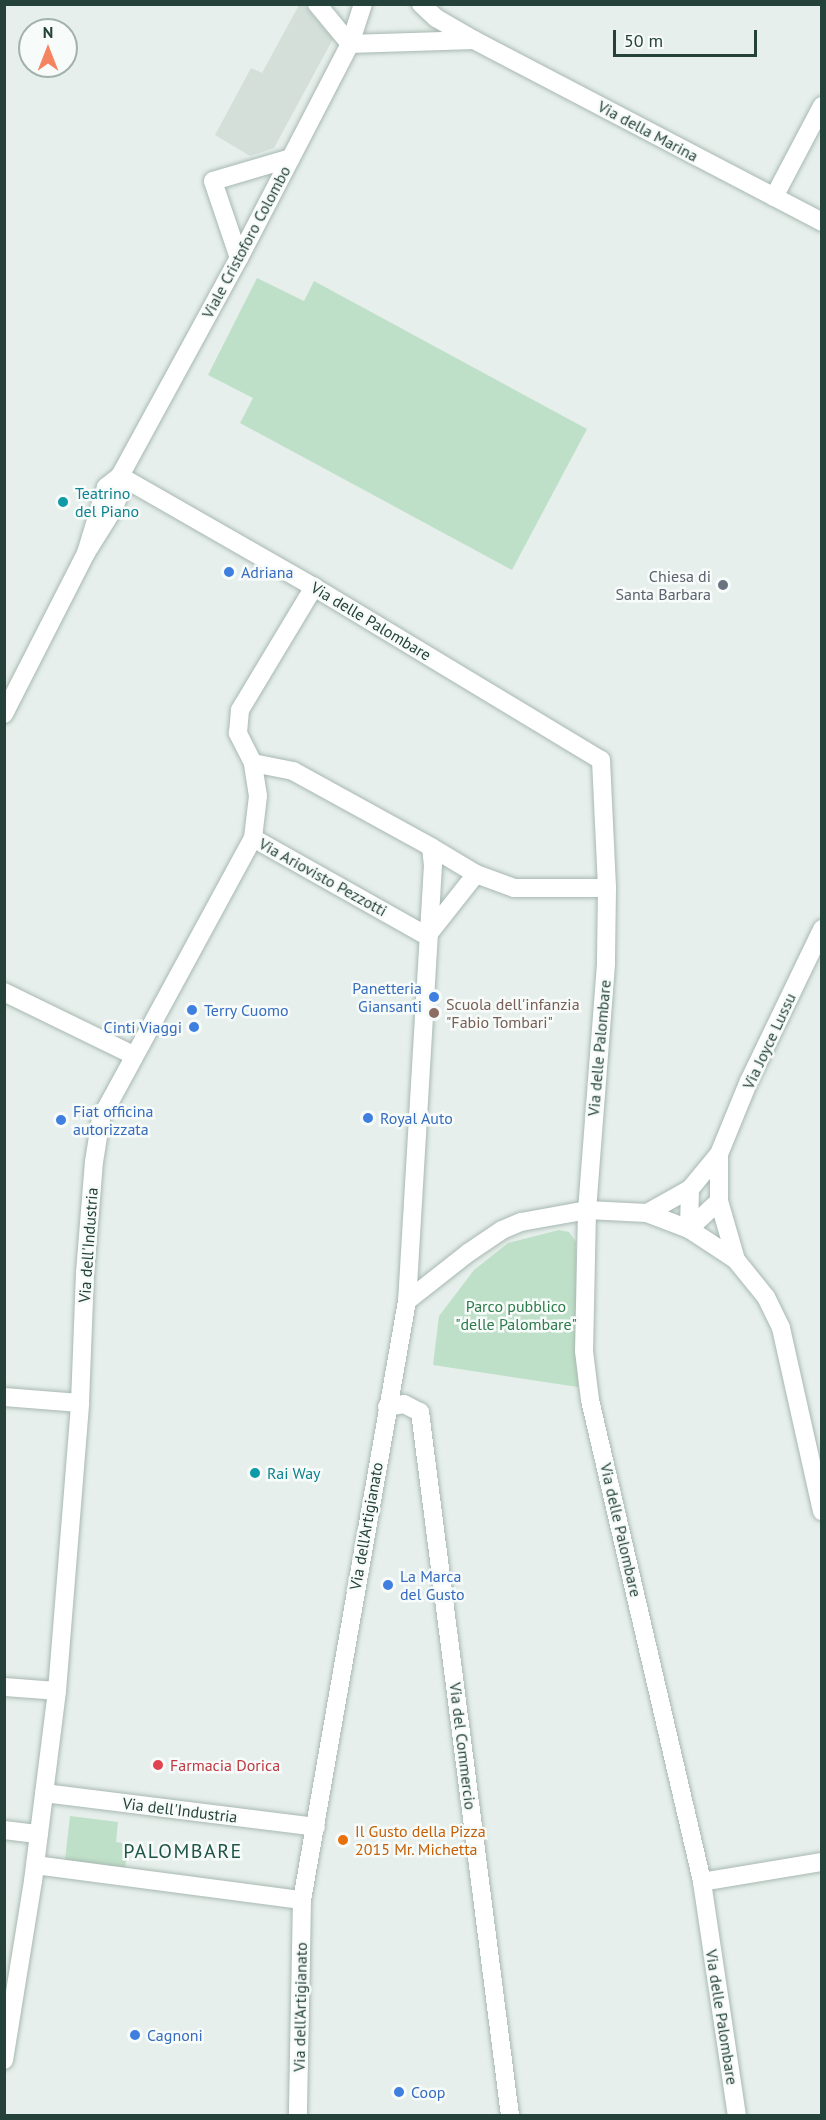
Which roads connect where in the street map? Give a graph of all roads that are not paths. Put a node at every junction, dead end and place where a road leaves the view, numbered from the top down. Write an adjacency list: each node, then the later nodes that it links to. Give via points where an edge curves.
1 (317, 4): 5 (street)
2 (363, 4): 5 (street, Viale Cristoforo Colombo)
3 (421, 4): 4 (street, Via della Marina, via 436,18)
4 (474, 40): 5 (street, Via della Marina); 8 (street, Via della Marina)
5 (350, 44): 7 (street, Viale Cristoforo Colombo)
6 (822, 106): 8 (street)
7 (291, 158): 10 (street, Viale Cristoforo Colombo); 10 (street, via 213,181)
8 (774, 197): 9 (street, Via della Marina)
9 (822, 222)
10 (239, 258): 11 (street, Viale Cristoforo Colombo)
11 (120, 476): 12 (street, Via delle Palombare); 13 (street, Viale Cristoforo Colombo, via 106,487 86,553)
12 (314, 587): 14 (street, Via Ariovisto Pezzotti, via 240,710 238,733); 18 (street, Via delle Palombare, via 601,760)
13 (5, 712)
14 (253, 763): 15 (street, Via Ariovisto Pezzotti, via 258,796); 16 (street, via 292,771)
15 (253, 838): 20 (street, Via Ariovisto Pezzotti); 22 (street, Via dell'Industria)
16 (431, 847): 17 (street); 20 (street)
17 (476, 874): 18 (street, via 514,888); 20 (street)
18 (607, 888): 26 (street, Via delle Palombare, via 606,964)
19 (822, 929): 23 (street, Via Joyce Lussu)
20 (428, 936): 30 (street, Via dell'Artigianato)
21 (4, 992): 22 (street)
22 (133, 1055): 32 (street, Via dell'Industria, via 101,1118 97,1140)
23 (719, 1154): 24 (street, Via Joyce Lussu); 25 (street, Via Joyce Lussu)
24 (690, 1189): 27 (street, Via Joyce Lussu); 28 (street)
25 (719, 1201): 28 (street); 29 (street, Via Joyce Lussu)
26 (586, 1210): 27 (street); 30 (street, via 521,1222 502,1230); 43 (street, Via delle Palombare, via 584,1351 590,1400)
27 (647, 1213): 28 (street)
28 (689, 1228): 29 (street)
29 (736, 1260): 34 (street, via 766,1297 781,1328)
30 (407, 1301): 33 (street, Via dell'Artigianato)
31 (4, 1397): 32 (street)
32 (80, 1403): 36 (street, Via dell'Industria)
33 (387, 1407): 38 (street, Via dell'Artigianato); 47 (street, Via del Commercio, via 404,1404 420,1412)
34 (822, 1511)
35 (4, 1687): 36 (street)
36 (57, 1691): 37 (street, Via dell'Industria)
37 (44, 1793): 38 (street, Via dell'Industria); 40 (street, Via dell'Industria)
38 (316, 1827): 44 (street, Via dell'Artigianato)
39 (4, 1830): 40 (street)
40 (39, 1834): 42 (street, Via dell'Industria)
41 (822, 1862): 43 (street)
42 (35, 1865): 44 (street); 45 (street, Via dell'Industria)
43 (702, 1882): 48 (street, Via delle Palombare)
44 (302, 1900): 46 (street, Via dell'Artigianato)
45 (4, 2060)
46 (298, 2115)
47 (510, 2115)
48 (737, 2115)

